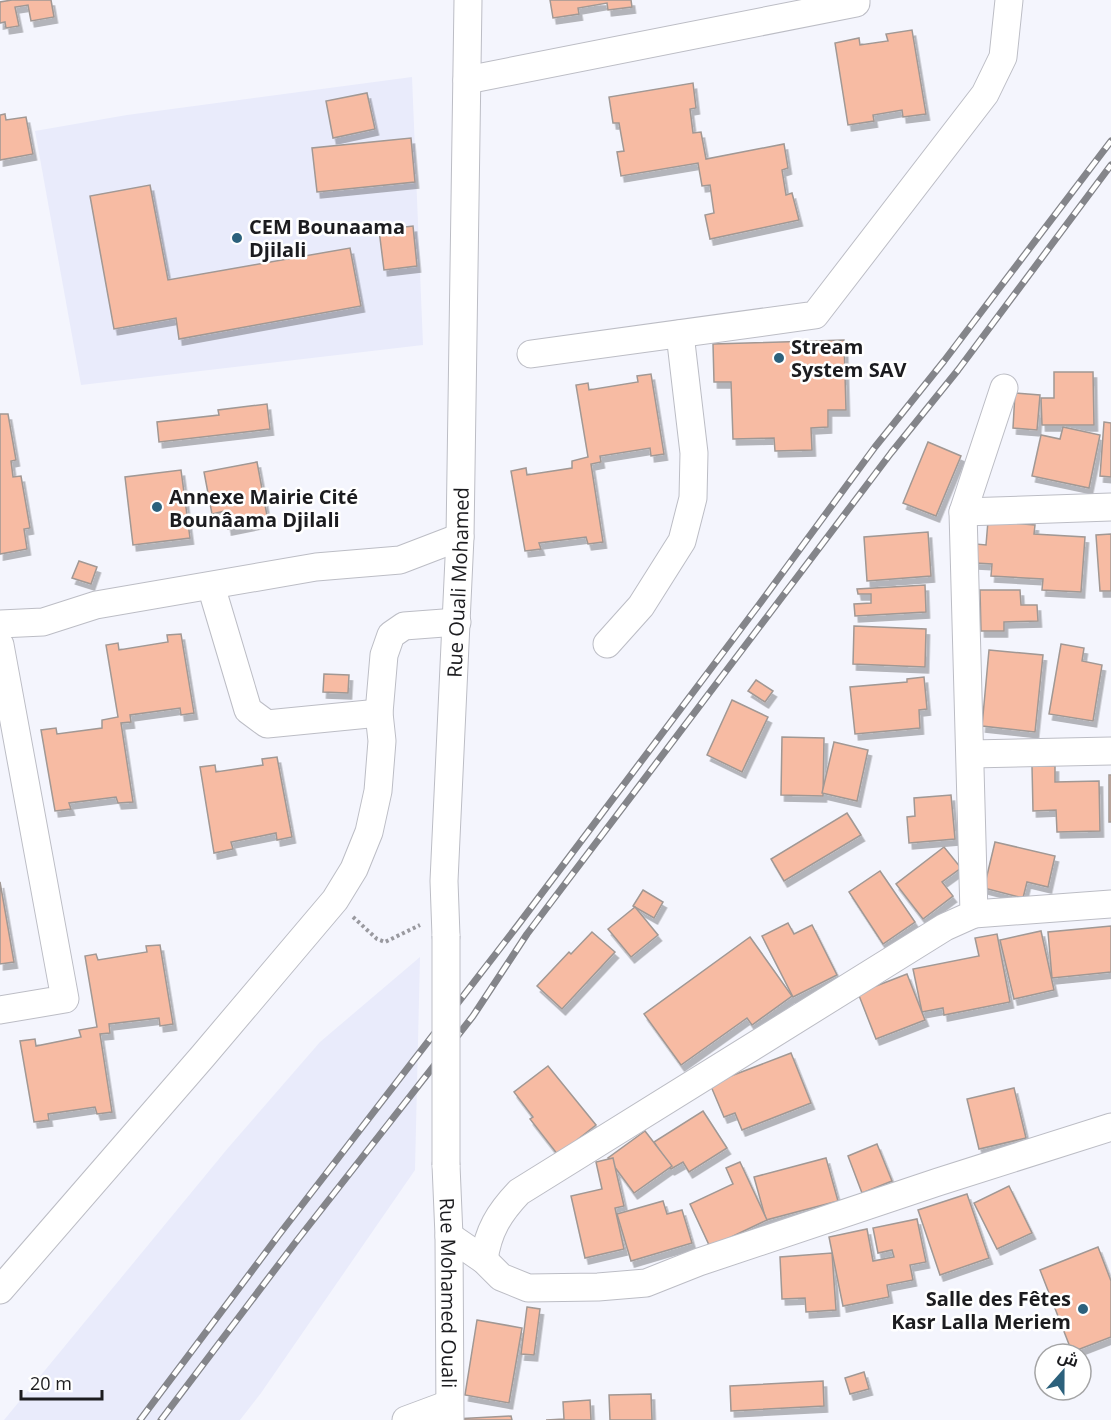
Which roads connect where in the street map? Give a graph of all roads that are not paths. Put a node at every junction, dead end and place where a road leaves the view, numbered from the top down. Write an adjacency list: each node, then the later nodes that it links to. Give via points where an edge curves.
1 (468, 0): 4 (street, Rue Ouali Mohamed)
2 (856, 0): 4 (street)
3 (1009, 0): 5 (street, via 1003,57 985,94 815,315)
4 (467, 80): 10 (street, Rue Ouali Mohamed)
5 (680, 334): 6 (street); 14 (street, via 694,453 693,498 682,542 641,606)
6 (531, 354)
7 (1004, 388): 9 (street)
8 (1111, 507): 9 (street)
9 (963, 512): 18 (street)
10 (460, 537): 11 (street, via 400,560 316,567); 12 (street, Rue Ouali Mohamed)
11 (211, 586): 13 (street, via 96,605 43,622); 16 (street, via 248,711 267,724)
12 (457, 622): 16 (street, via 404,626 391,635 384,656); 23 (street, Rue Ouali Mohamed, bridge, via 444,882)
13 (0, 624)
14 (607, 644)
15 (0, 645): 21 (street, via 64,999)
16 (379, 713): 26 (street, via 382,741 378,791 369,832 354,869 335,900)
17 (1111, 751): 18 (street)
18 (971, 754): 20 (street)
19 (1111, 904): 20 (street)
20 (974, 914): 25 (street, via 945,927 519,1192 502,1210)
21 (0, 1010)
22 (1111, 1127): 25 (street, via 645,1283 528,1288 501,1276)
23 (446, 1165): 24 (street, Rue Mohamed Ouali)
24 (449, 1236): 25 (street); 27 (street, Rue Mohamed Ouali)
25 (484, 1260)
26 (2, 1285)
27 (450, 1412): 28 (street)
28 (406, 1420)

